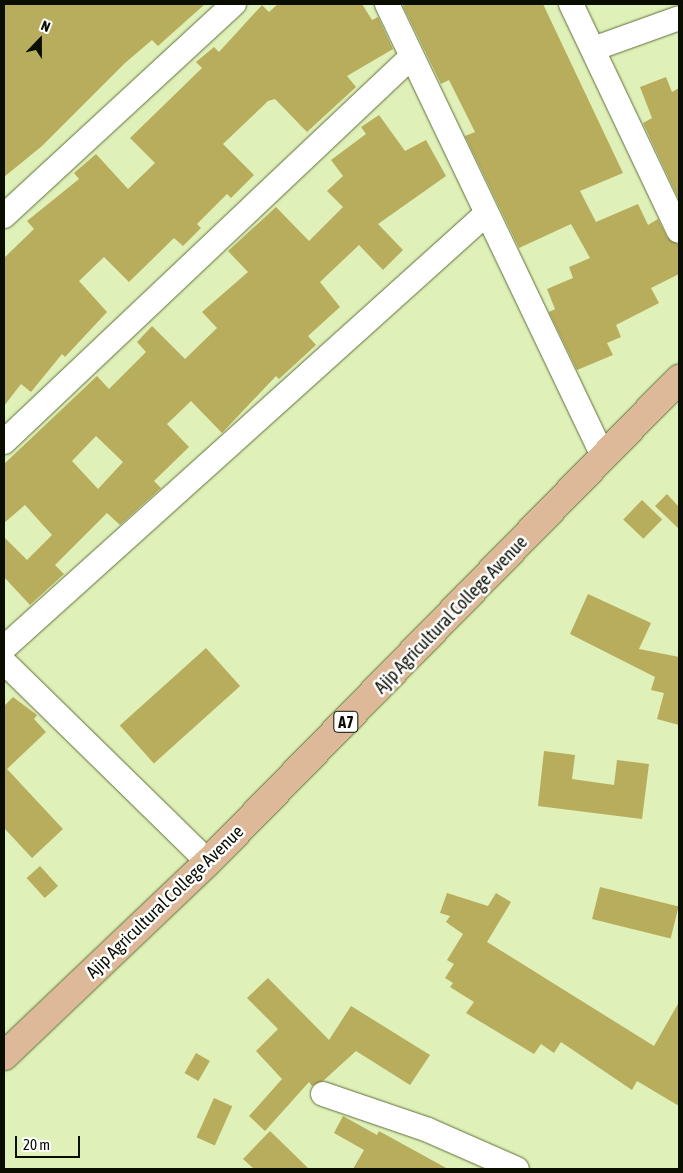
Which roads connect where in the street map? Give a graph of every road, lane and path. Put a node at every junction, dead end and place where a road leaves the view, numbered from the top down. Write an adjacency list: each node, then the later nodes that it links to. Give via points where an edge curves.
1 (234, 4): 8 (street)
2 (387, 4): 6 (street)
3 (570, 4): 5 (street)
4 (679, 18): 5 (street)
5 (593, 49): 9 (street)
6 (410, 58): 7 (street); 11 (street)
7 (486, 214): 12 (street); 13 (street)
8 (4, 216)
9 (679, 231)
10 (679, 379): 12 (main road, Ajip Agricultural College Avenue / A7)
11 (4, 442)
12 (604, 458): 15 (main road, Ajip Agricultural College Avenue / A7)
13 (4, 648)
14 (4, 662): 15 (street)
15 (208, 862): 16 (main road, Ajip Agricultural College Avenue / A7)
16 (4, 1056)
17 (322, 1094): 18 (street, via 428,1130)
18 (517, 1169)

